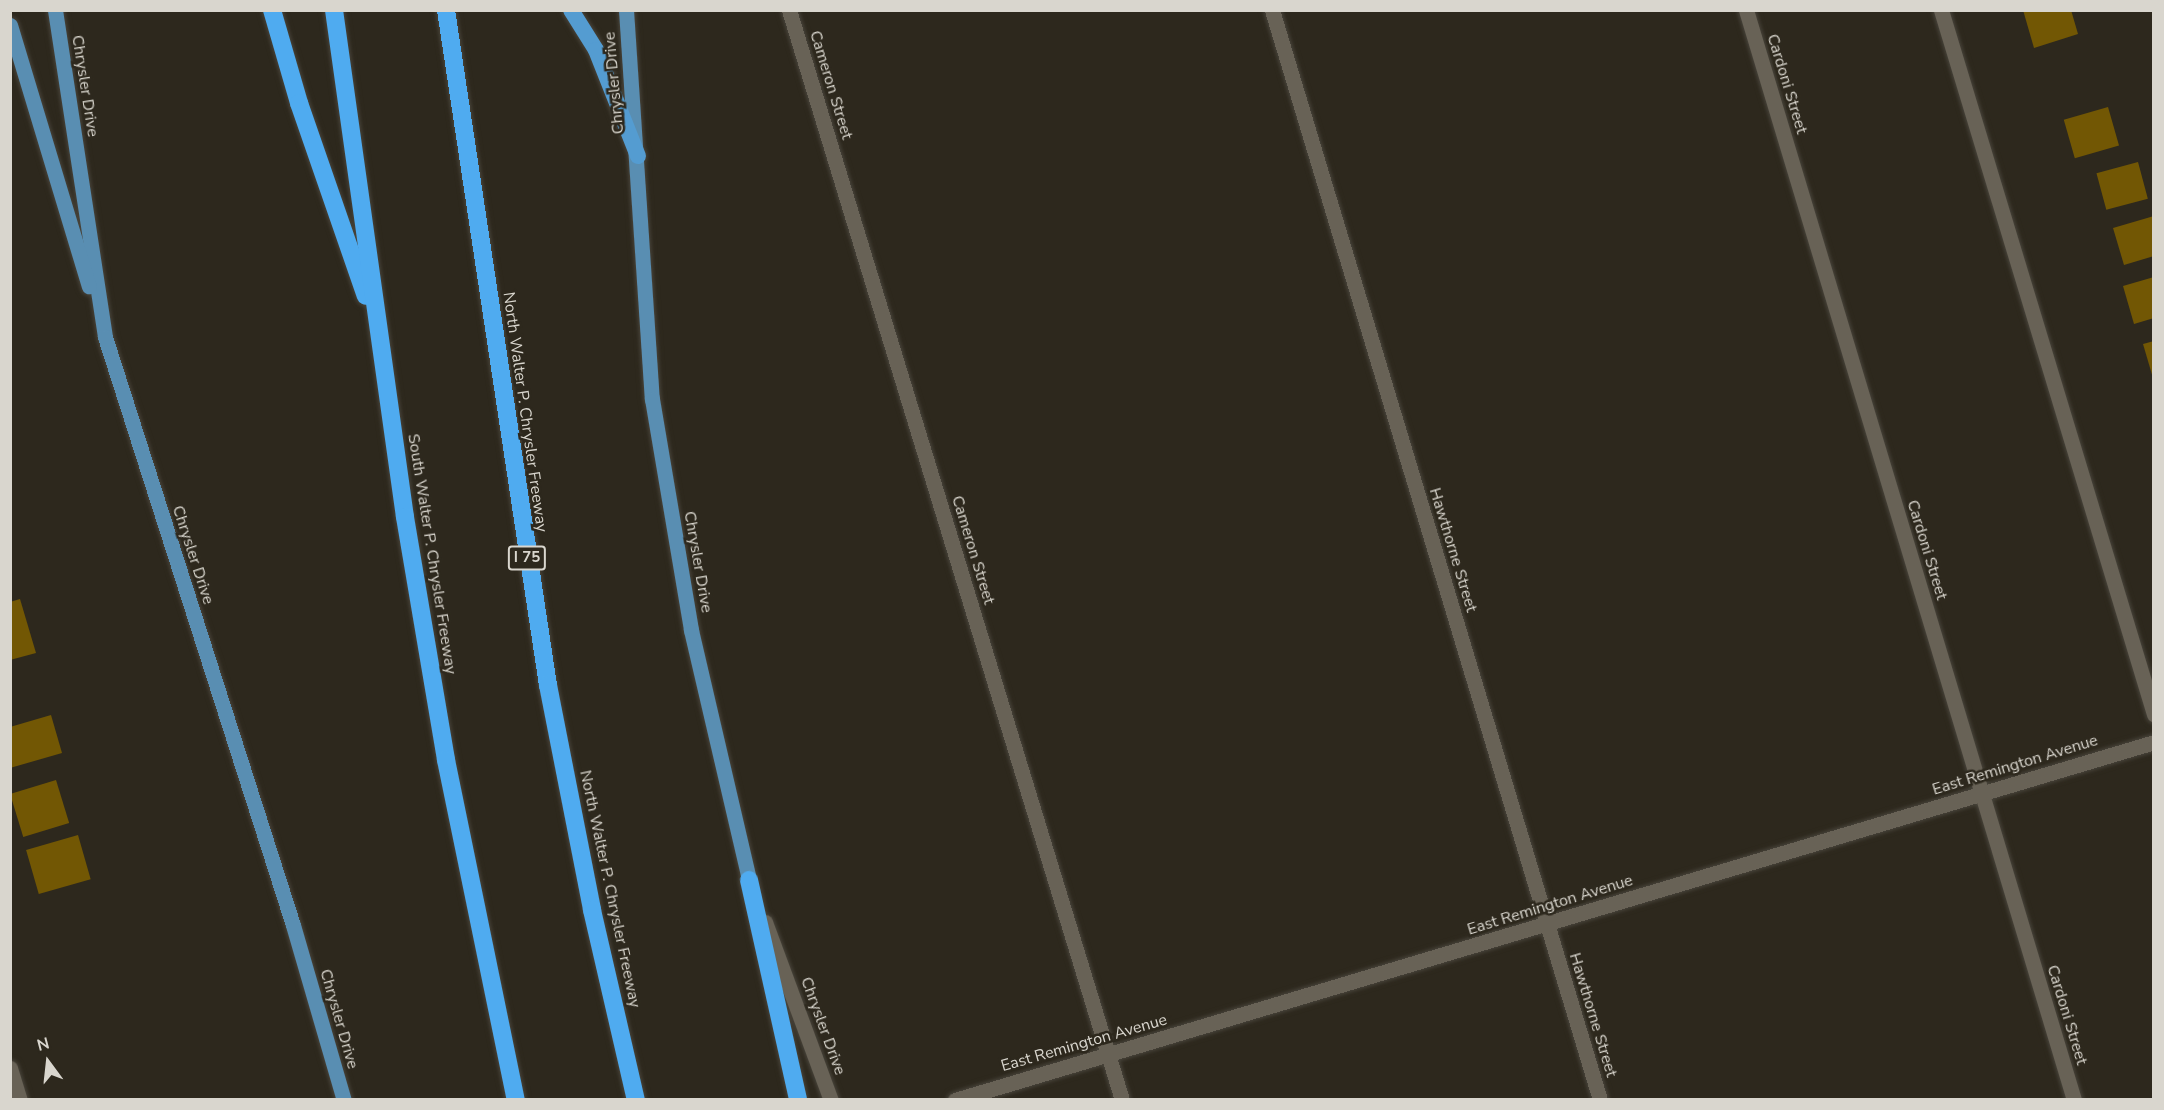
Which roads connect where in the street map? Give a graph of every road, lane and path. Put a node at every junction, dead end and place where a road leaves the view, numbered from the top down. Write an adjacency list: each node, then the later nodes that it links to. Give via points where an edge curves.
1 (55, 10): 14 (main road, Chrysler Drive)
2 (272, 10): 13 (highway, via 299,103)
3 (334, 10): 13 (highway, South Walter P. Chrysler Freeway)
4 (446, 10): 25 (highway, North Walter P. Chrysler Freeway / I 75, via 548,685 592,910)
5 (571, 10): 12 (highway, via 596,50)
6 (626, 10): 12 (main road, Chrysler Drive)
7 (789, 10): 20 (street, Cameron Street)
8 (1272, 10): 19 (street, Hawthorne Street)
9 (1746, 10): 17 (street, Cardoni Street)
10 (1941, 10): 15 (street)
11 (10, 25): 14 (main road)
12 (638, 156): 18 (main road, Chrysler Drive, via 652,399 691,630)
13 (380, 335): 24 (highway, South Walter P. Chrysler Freeway, via 405,517 446,760)
14 (105, 337): 23 (main road, Chrysler Drive, via 293,925)
15 (2154, 714)
16 (2154, 742): 17 (street, East Remington Avenue)
17 (1983, 795): 19 (street, East Remington Avenue); 31 (street, Cardoni Street)
18 (749, 880): 26 (highway); 27 (street, Chrysler Drive)
19 (1547, 925): 20 (street, East Remington Avenue); 30 (street, Hawthorne Street)
20 (1109, 1054): 28 (street, East Remington Avenue); 29 (street, Cameron Street)
21 (10, 1068): 22 (street)
22 (20, 1100)
23 (344, 1100)
24 (516, 1100)
25 (636, 1100)
26 (798, 1100)
27 (831, 1100)
28 (955, 1100)
29 (1122, 1100)
30 (1600, 1100)
31 (2074, 1100)

